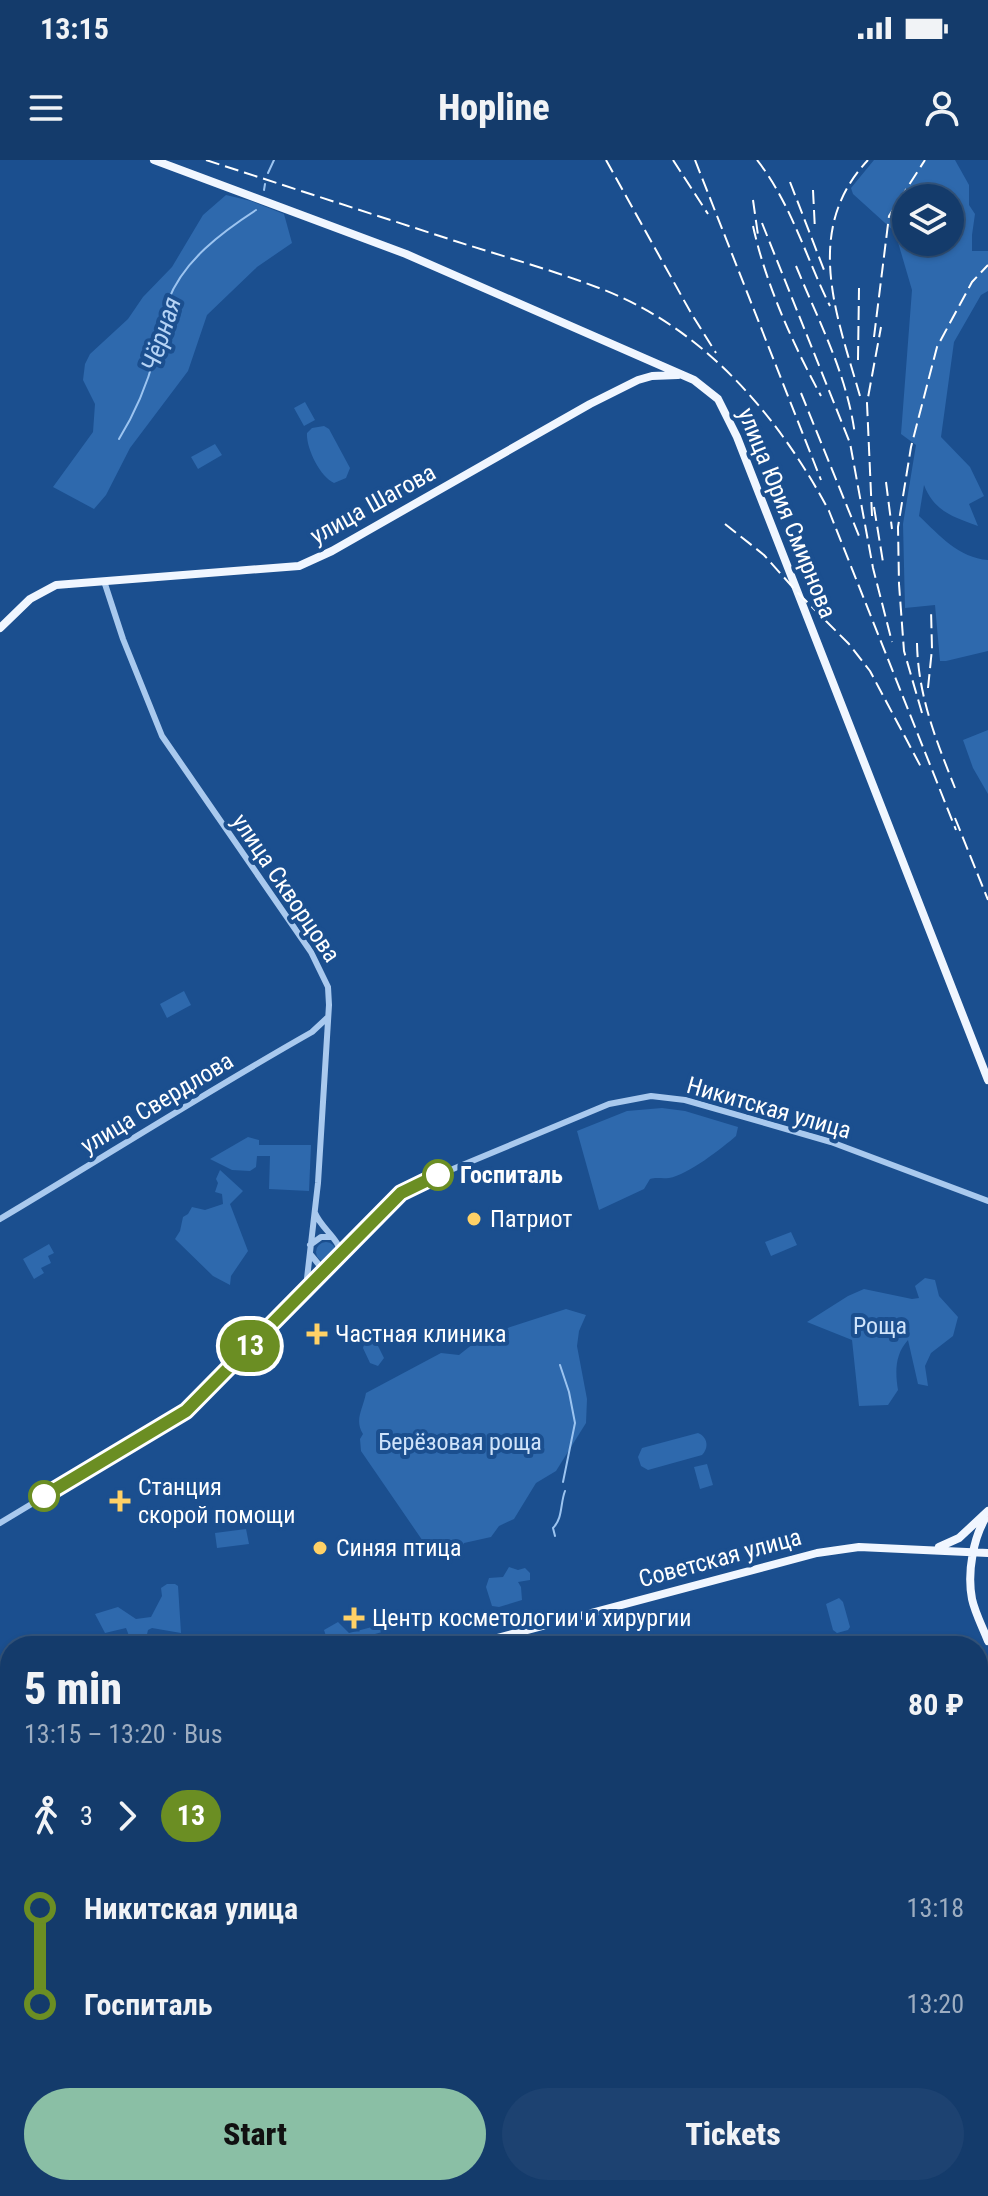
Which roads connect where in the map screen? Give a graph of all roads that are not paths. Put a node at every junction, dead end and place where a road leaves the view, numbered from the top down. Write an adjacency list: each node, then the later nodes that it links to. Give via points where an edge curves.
1 (154, 160): 2 (main road, улица Юрия Смирнова, via 406,254)
2 (645, 359): 3 (main road, улица Юрия Смирнова); 4 (main road)
3 (683, 375): 4 (main road, улица Шагова); 11 (main road, улица Юрия Смирнова, via 712,392 730,419)
4 (638, 380): 5 (main road, улица Шагова, via 299,566)
5 (104, 581): 6 (main road, улица Шагова, via 56,585 30,599); 7 (street, улица Скворцова, via 162,736 311,952 328,987)
6 (0, 628)
7 (328, 1015): 8 (street); 9 (street, улица Скворцова)
8 (318, 1033): 9 (street, via 324,1027); 10 (street); 14 (street, улица Свердлова, via 304,1036)
9 (327, 1034): 10 (street, улица Скворцова)
10 (325, 1048): 13 (street, улица Скворцова)
11 (988, 1080)
12 (988, 1201): 15 (street, Никитская улица, via 831,1142 685,1100 651,1096 609,1104 411,1186)
13 (315, 1212): 16 (street); 17 (street, улица Скворцова)
14 (0, 1219)
15 (358, 1237): 16 (street); 18 (street, Никитская улица)
16 (334, 1239): 17 (street, via 321,1237); 18 (street)
17 (310, 1249): 19 (street, via 320,1266); 20 (street, улица Скворцова)
18 (341, 1257): 19 (street, Никитская улица)
19 (333, 1264): 20 (street, Никитская улица)
20 (306, 1288): 22 (street, Никитская улица, via 186,1411)
21 (988, 1512): 23 (main road, via 959,1538); 24 (main road)
22 (0, 1523)
23 (934, 1549): 24 (main road, Советская улица); 26 (main road, Советская улица, via 859,1547 817,1553)
24 (974, 1551): 25 (main road, Советская улица); 27 (main road, via 972,1603)
25 (988, 1553)
26 (505, 1636)
27 (986, 1636)

